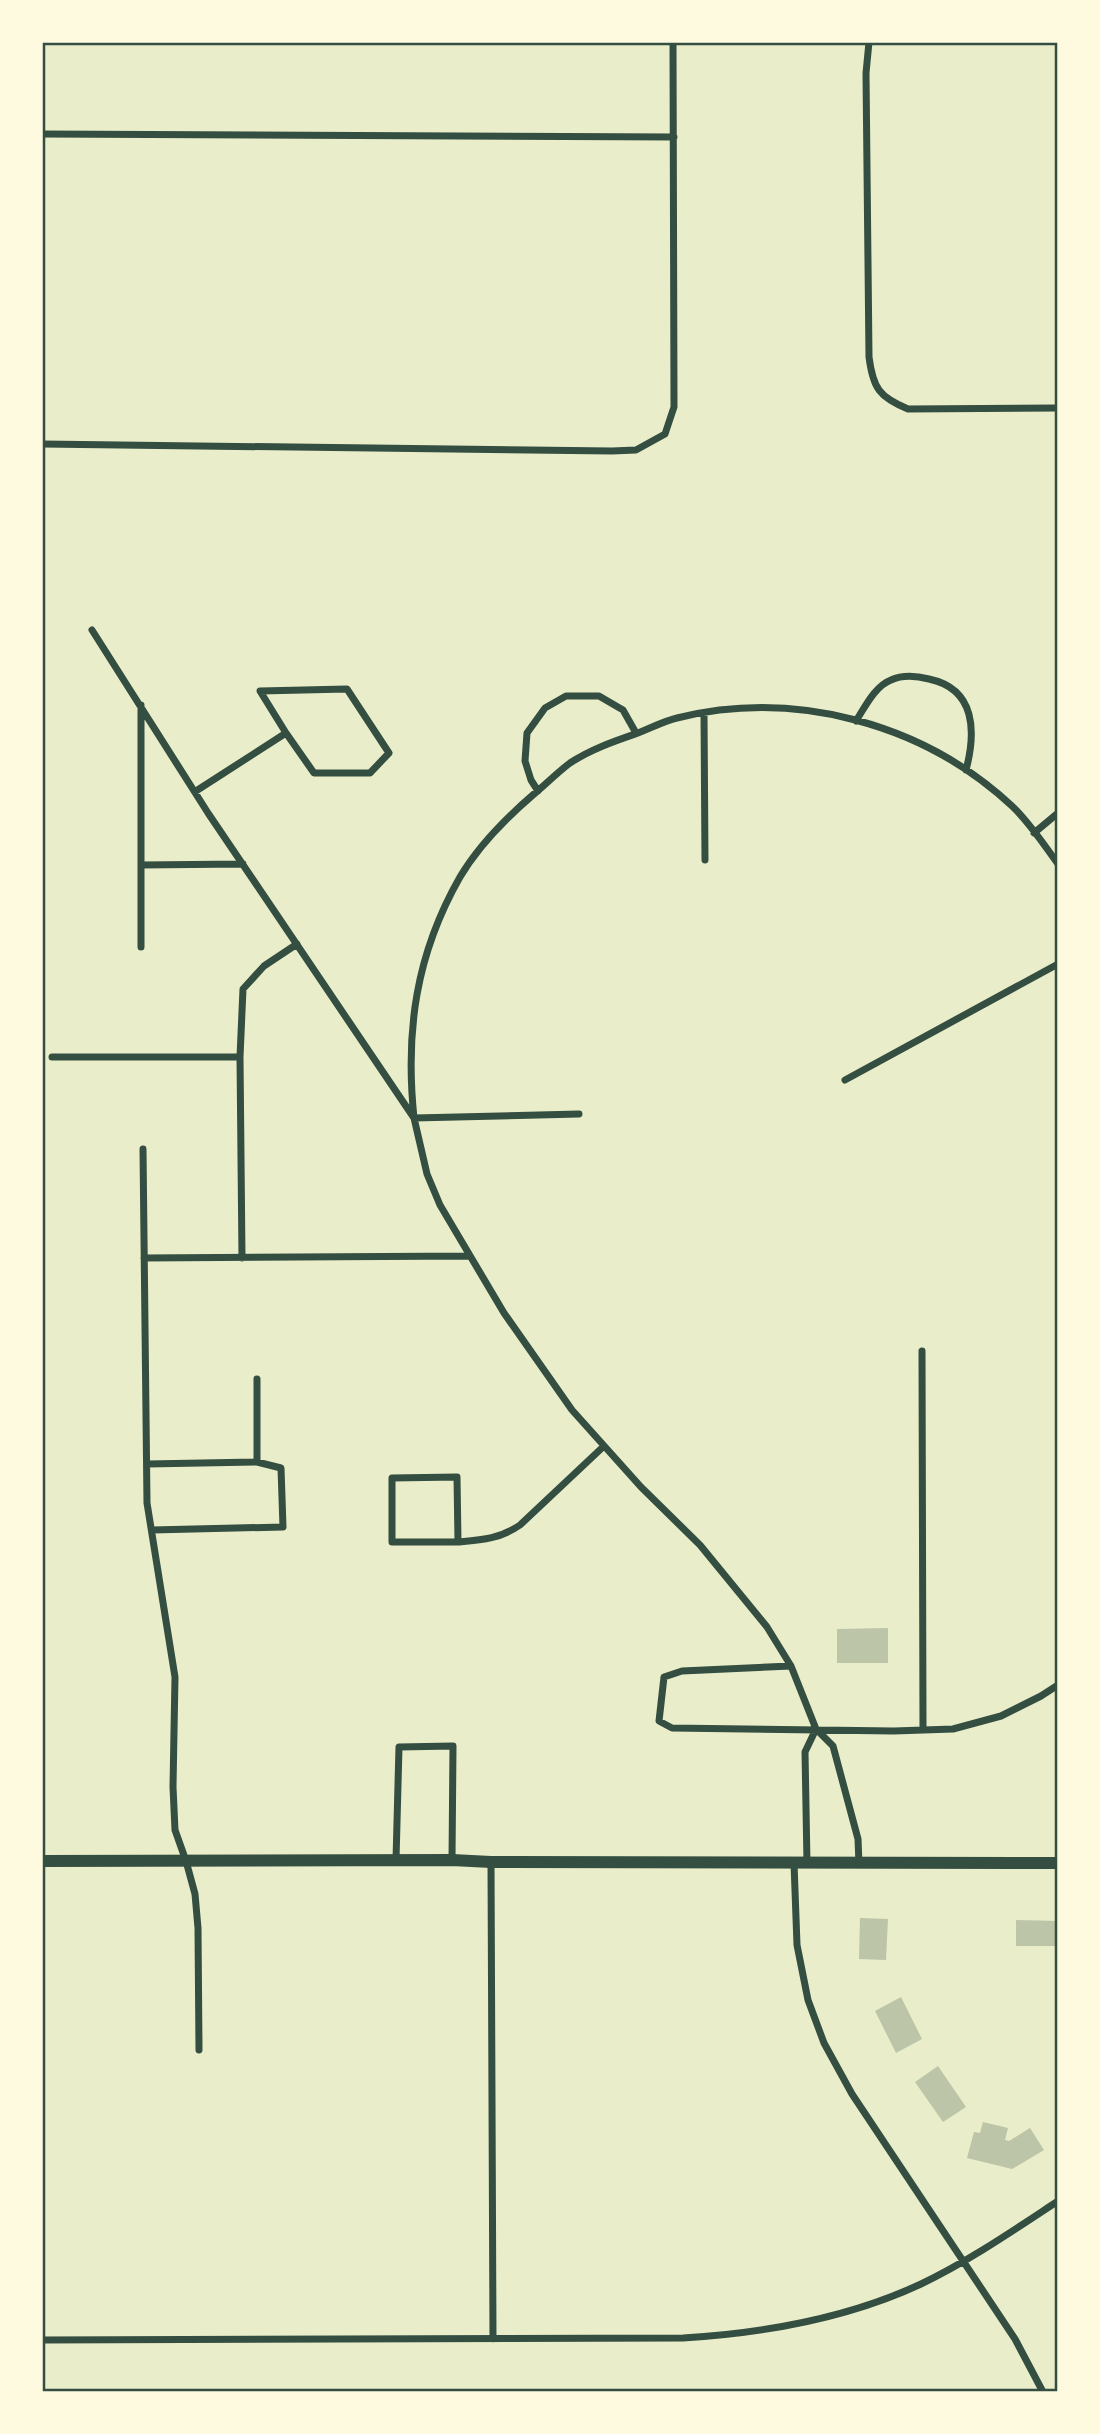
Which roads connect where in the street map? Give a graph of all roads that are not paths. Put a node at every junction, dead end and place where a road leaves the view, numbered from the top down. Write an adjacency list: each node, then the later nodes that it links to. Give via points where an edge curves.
1 (674, 42): 4 (street)
2 (869, 42): 5 (street, via 869,357 873,383 889,401 908,409)
3 (42, 134): 4 (street)
4 (674, 137): 6 (street, via 674,407 665,434 636,450)
5 (1058, 408)
6 (42, 444)
7 (92, 630): 8 (street)
8 (141, 705): 14 (street); 21 (street)
9 (704, 713): 10 (street, via 765,706 815,710); 12 (street); 18 (street)
10 (856, 721): 13 (street, via 917,741); 13 (street, via 872,696 890,680 916,676 940,681 958,693 971,716 972,746)
11 (286, 733): 11 (street, via 314,773 370,773 389,754 347,689 260,691); 14 (street)
12 (636, 733): 15 (street, via 570,764); 15 (street, via 623,710 599,696 566,696 545,708 527,733 525,761)
13 (966, 770): 17 (street, via 1013,808)
14 (196, 791): 19 (street)
15 (538, 791): 29 (street, via 488,838 438,923 416,992 409,1072)
16 (1058, 813): 17 (street)
17 (1034, 833): 20 (street)
18 (705, 860)
19 (243, 864): 21 (street); 22 (street)
20 (1058, 864)
21 (141, 865): 23 (street)
22 (297, 944): 26 (street, via 264,966 243,989); 29 (street)
23 (141, 947)
24 (1058, 964): 27 (street)
25 (52, 1057): 26 (street)
26 (240, 1057): 33 (street)
27 (845, 1080)
28 (579, 1114): 29 (street)
29 (414, 1118): 31 (street, via 440,1205)
30 (143, 1149): 32 (street)
31 (469, 1256): 33 (street); 36 (street, via 572,1410)
32 (144, 1258): 33 (street); 38 (street)
33 (242, 1258)
34 (922, 1351): 44 (street)
35 (257, 1379): 37 (street)
36 (604, 1446): 40 (street, via 507,1534); 41 (street, via 708,1554 767,1627)
37 (257, 1462): 38 (street); 39 (street, via 281,1468 283,1527)
38 (147, 1464): 39 (street)
39 (152, 1530): 48 (street, via 175,1677 175,1830)
40 (458, 1542): 40 (street, via 457,1477 392,1478 392,1542)
41 (791, 1667): 43 (street); 43 (street, via 682,1671 664,1677 659,1721 672,1728)
42 (1058, 1685): 44 (street, via 980,1723)
43 (816, 1729): 44 (street); 50 (street, via 805,1752); 52 (street, via 834,1746 859,1839)
44 (923, 1730)
45 (396, 1860): 46 (street); 46 (street, via 399,1747 453,1746); 48 (street)
46 (453, 1860): 49 (street)
47 (42, 1861): 48 (street)
48 (186, 1861): 53 (street, via 198,1928)
49 (491, 1863): 50 (street); 56 (street)
50 (800, 1863): 52 (street); 55 (street, via 797,1945 808,2000 824,2043 852,2094)
51 (1058, 1863): 52 (street)
52 (859, 1864)
53 (199, 2050)
54 (1058, 2201): 55 (street)
55 (962, 2261): 56 (street, via 920,2284 792,2326 683,2338); 58 (street, via 1015,2339)
56 (493, 2339): 57 (street)
57 (42, 2340)
58 (1043, 2392)

